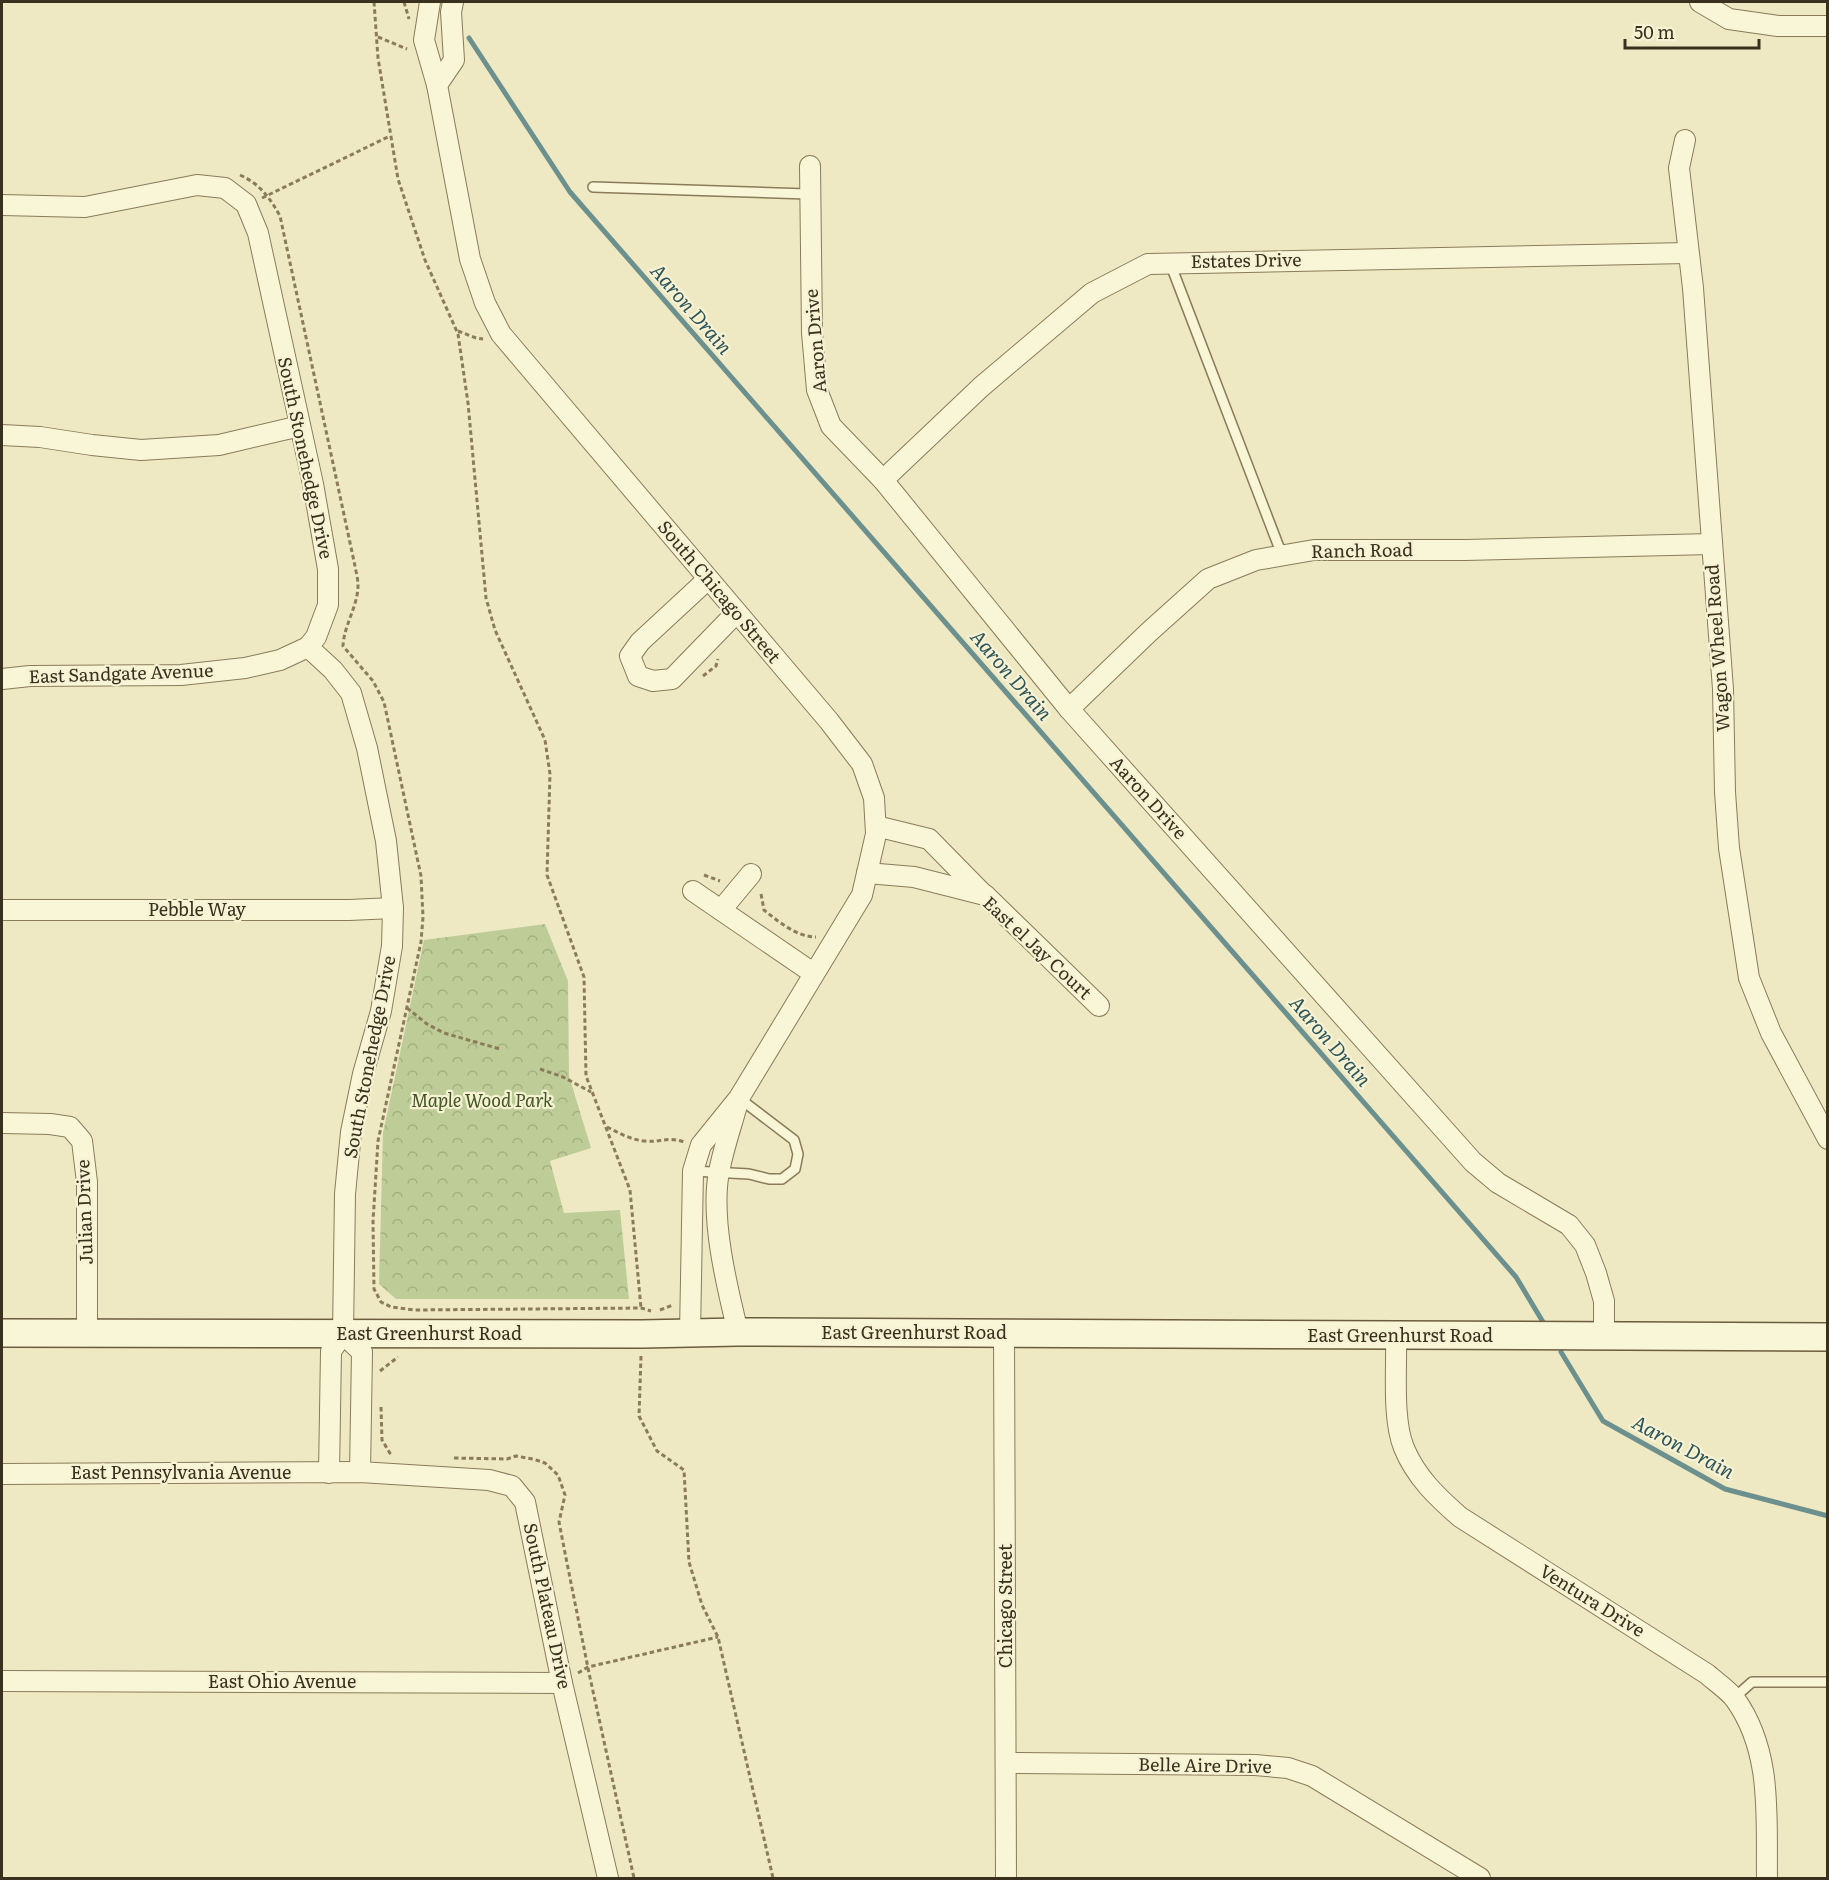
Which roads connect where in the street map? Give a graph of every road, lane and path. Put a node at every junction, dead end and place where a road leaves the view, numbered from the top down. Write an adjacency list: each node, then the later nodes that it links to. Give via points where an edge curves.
1 (374, 2): 6 (path)
2 (430, 2): 7 (street, South Chicago Street, via 424,40)
3 (453, 2): 8 (street, via 454,60)
4 (1700, 2): 5 (street, via 1729,19 1778,26)
5 (1827, 26)
6 (378, 37): 7 (path); 9 (path)
7 (429, 57): 8 (street, South Chicago Street)
8 (437, 85): 27 (street, South Chicago Street, via 470,259 501,334)
9 (390, 136): 15 (path); 20 (path, via 398,179 424,260)
10 (1684, 140): 18 (street, Wagon Wheel Road, via 1679,168)
11 (810, 166): 14 (street, Aaron Drive)
12 (237, 173): 15 (path)
13 (593, 187): 14 (lane)
14 (808, 194): 24 (street, Aaron Drive, via 817,390 831,426)
15 (268, 195): 16 (path); 46 (path, via 280,216 355,566 358,586 343,646 373,681 384,702 421,876 421,942)
16 (246, 204): 17 (street, via 225,188 197,185 85,207); 22 (street, South Stonehedge Drive, via 258,232)
17 (2, 205)
18 (1688, 253): 19 (street, Estates Drive); 25 (street, Wagon Wheel Road)
19 (1170, 263): 24 (street, Estates Drive, via 1148,264 1092,293 981,387); 26 (lane)
20 (456, 330): 21 (path); 49 (path, via 468,404 486,598 495,630 546,740 550,774 547,875 584,977 586,1076)
21 (484, 339)
22 (300, 426): 23 (street, via 219,445 141,450); 29 (street, South Stonehedge Drive, via 328,569 328,605)
23 (2, 435)
24 (883, 480): 33 (street, Aaron Drive)
25 (1712, 544): 26 (street, Ranch Road, via 1314,549); 53 (street, Wagon Wheel Road, via 1724,689 1729,848 1749,978 1771,1033)
26 (1282, 555): 33 (street, Ranch Road, via 1256,560 1208,579)
27 (708, 579): 28 (street, South Chicago Street); 28 (street, via 640,642 630,656 638,676 653,681 672,679)
28 (736, 613): 34 (street, South Chicago Street, via 862,764 874,798)
29 (308, 647): 32 (street, East Sandgate Avenue, via 280,660 245,668 182,675); 40 (street, South Stonehedge Drive, via 351,693 386,841)
30 (720, 651): 31 (path, via 716,666)
31 (700, 678)
32 (2, 679)
33 (1069, 709): 66 (street, Aaron Drive, via 1473,1162 1498,1184 1569,1225 1585,1245 1596,1273 1604,1301)
34 (876, 826): 35 (street, South Chicago Street); 39 (street, via 929,839)
35 (867, 873): 39 (street, East el Jay Court, via 915,878); 44 (street, South Chicago Street, via 862,895)
36 (758, 880): 42 (street); 43 (path, via 764,910 807,937)
37 (722, 881): 38 (path)
38 (696, 882): 42 (street)
39 (985, 895): 45 (street, East el Jay Court)
40 (393, 908): 41 (street, Pebble Way); 63 (street, South Stonehedge Drive, via 392,946 381,1011 351,1132 345,1194)
41 (2, 910)
42 (721, 910): 44 (street)
43 (821, 937)
44 (813, 973): 50 (street, South Chicago Street)
45 (1099, 1006)
46 (406, 1007): 47 (path, via 444,1033); 58 (path, via 377,1152 374,1289 381,1302 415,1310)
47 (500, 1049)
48 (540, 1069): 49 (path)
49 (593, 1093): 52 (path)
50 (739, 1098): 54 (street, South Chicago Street); 56 (street, South Chicago Street); 56 (lane, via 794,1140 798,1154 795,1169 782,1179)
51 (2, 1123): 62 (street, Julian Drive, via 70,1127 81,1141 87,1182)
52 (606, 1126): 54 (path, via 646,1142 672,1138); 58 (path, via 630,1190)
53 (1827, 1138)
54 (701, 1145): 55 (street, South Chicago Street)
55 (693, 1171): 56 (lane); 61 (street, South Chicago Street)
56 (718, 1173): 59 (street, South Chicago Street, via 722,1257)
57 (676, 1304): 58 (path)
58 (641, 1321): 61 (main road, East Greenhurst Road); 63 (main road, East Greenhurst Road); 71 (path, via 639,1416 657,1451 684,1470 689,1562 702,1605)
59 (738, 1332): 61 (main road, East Greenhurst Road); 64 (main road, East Greenhurst Road)
60 (2, 1333): 62 (main road, East Greenhurst Road)
61 (690, 1333)
62 (87, 1334): 63 (main road, East Greenhurst Road)
63 (343, 1334): 68 (street, via 363,1352); 69 (street, South Stonehedge Drive, via 331,1352)
64 (1004, 1334): 65 (main road, East Greenhurst Road); 76 (street, Chicago Street)
65 (1396, 1336): 66 (main road, East Greenhurst Road); 75 (street, Ventura Drive, via 1397,1421 1403,1447 1418,1475 1437,1497 1460,1517 1707,1674)
66 (1605, 1337): 67 (main road, East Greenhurst Road)
67 (1827, 1337)
68 (360, 1472): 69 (street, East Pennsylvania Avenue); 74 (street, South Plateau Drive, via 489,1480 512,1486 525,1502)
69 (329, 1473): 70 (street, East Pennsylvania Avenue)
70 (2, 1474)
71 (718, 1637): 74 (path, via 588,1667); 78 (path)
72 (2, 1681): 74 (street, East Ohio Avenue)
73 (1827, 1682): 75 (lane, via 1752,1682)
74 (562, 1683): 77 (street, South Plateau Drive)
75 (1734, 1698): 81 (street, Ventura Drive, via 1754,1731 1762,1758)
76 (1007, 1763): 79 (street, Chicago Street); 80 (street, Belle Aire Drive, via 1288,1768 1312,1776)
77 (608, 1878)
78 (773, 1878)
79 (1006, 1878)
80 (1480, 1878)
81 (1767, 1878)

